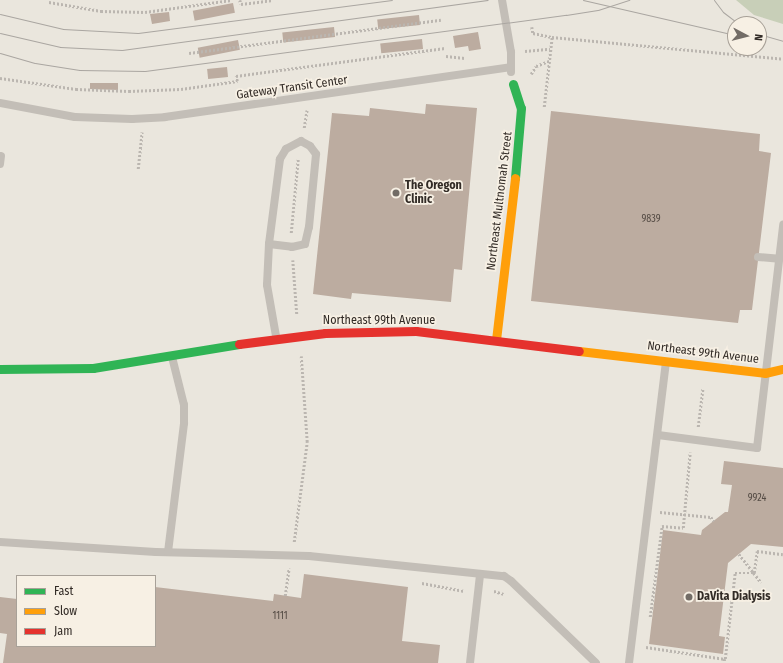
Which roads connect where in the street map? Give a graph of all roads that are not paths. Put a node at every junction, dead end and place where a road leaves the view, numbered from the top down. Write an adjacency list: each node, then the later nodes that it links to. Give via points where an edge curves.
1 (502, 0): 2 (lane, via 507,24)
2 (510, 67): 3 (lane, Northeast Multnomah Street); 6 (lane, Gateway Transit Center, via 165,117 75,117)
3 (513, 84): 12 (street, Northeast Multnomah Street, via 521,108 521,124)
4 (0, 98): 6 (lane, Gateway Transit Center)
5 (0, 103): 6 (lane, Gateway Transit Center)
6 (9, 105)
7 (783, 224): 10 (lane)
8 (269, 244): 8 (lane, via 292,247 305,244 310,227 316,154 310,146 301,141 286,149 280,159); 11 (lane, via 267,285)
9 (758, 257): 10 (lane)
10 (779, 259): 17 (lane)
11 (276, 338): 12 (street, Northeast 99th Avenue, via 325,333 416,331); 13 (street, Northeast 99th Avenue)
12 (496, 340): 14 (street, Northeast 99th Avenue)
13 (172, 355): 15 (street, Northeast 99th Avenue, via 93,368); 20 (lane, via 184,405 184,423)
14 (666, 361): 17 (street, Northeast 99th Avenue); 18 (lane)
15 (0, 369)
16 (783, 369): 17 (street, Northeast 99th Avenue)
17 (765, 373): 18 (lane, via 756,448)
18 (658, 436): 24 (lane)
19 (0, 542): 20 (lane)
20 (168, 552): 21 (lane, via 309,556)
21 (480, 575): 22 (lane); 23 (lane, via 504,576 511,581)
22 (470, 663)
23 (596, 663)
24 (629, 663)

